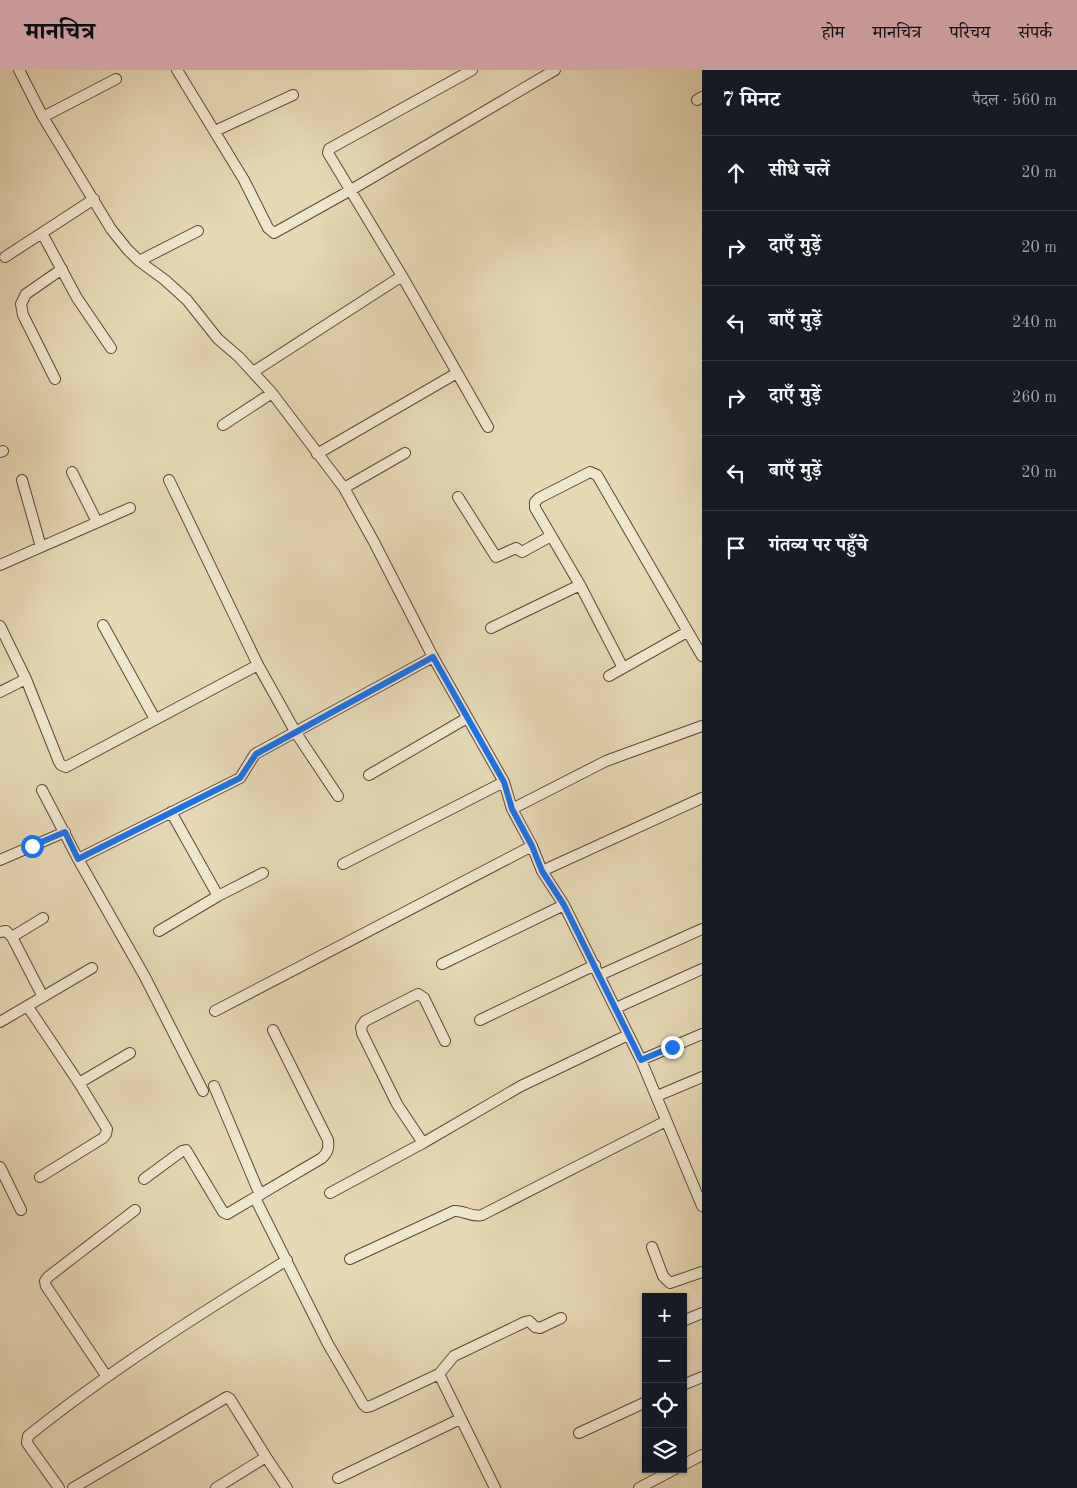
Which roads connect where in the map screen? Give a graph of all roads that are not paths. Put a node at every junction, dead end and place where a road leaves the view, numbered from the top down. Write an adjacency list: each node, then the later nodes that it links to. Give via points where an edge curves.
1 (19, 70): 7 (street)
2 (177, 70): 8 (street)
3 (472, 70): 9 (street, via 329,149 328,155)
4 (555, 70): 9 (street)
5 (116, 79): 7 (street)
6 (293, 95): 8 (street)
7 (44, 117): 10 (street)
8 (215, 131): 9 (street, via 272,233)
9 (351, 190): 16 (street)
10 (94, 199): 12 (street); 14 (street, via 111,229)
11 (198, 231): 14 (street)
12 (42, 233): 13 (street); 15 (street)
13 (6, 257)
14 (139, 261): 18 (street, via 188,300 218,340)
15 (62, 269): 17 (street, via 77,298); 20 (street, via 26,294 21,304 23,315)
16 (402, 276): 18 (street); 19 (street)
17 (111, 348)
18 (253, 372): 21 (street)
19 (457, 373): 23 (street); 25 (street)
20 (55, 379)
21 (272, 393): 22 (street); 25 (street)
22 (223, 425)
23 (488, 427)
24 (406, 453): 29 (street)
25 (317, 454): 29 (street)
26 (72, 472): 32 (street)
27 (22, 480): 34 (street)
28 (169, 480): 43 (street)
29 (344, 488): 42 (street)
30 (458, 497): 33 (street, via 496,558 516,548 524,552)
31 (130, 508): 32 (street)
32 (97, 522): 34 (street)
33 (551, 536): 36 (street); 40 (street, via 535,511 535,502 588,473 594,473)
34 (41, 547): 35 (street)
35 (0, 565)
36 (580, 585): 39 (street); 44 (street)
37 (103, 625): 49 (street)
38 (0, 626): 46 (street)
39 (491, 628)
40 (687, 632): 41 (street); 44 (street)
41 (702, 656)
42 (433, 657): 48 (street); 51 (street)
43 (258, 665): 49 (street); 51 (street)
44 (623, 668): 45 (street)
45 (609, 676)
46 (26, 679): 47 (street); 49 (street, via 63,766 68,767)
47 (0, 692)
48 (467, 718): 52 (street); 53 (street)
49 (155, 719)
50 (702, 726): 57 (street, via 606,761)
51 (296, 732): 55 (street); 58 (street, via 256,754 240,778)
52 (369, 776)
53 (504, 782): 57 (street); 63 (street)
54 (42, 790): 59 (street)
55 (338, 796)
56 (702, 798): 64 (street)
57 (512, 809): 60 (street)
58 (171, 812): 61 (street); 66 (street)
59 (65, 832): 61 (street); 62 (street)
60 (532, 846): 64 (street); 80 (street)
61 (78, 859): 92 (street, via 145,977)
62 (0, 860)
63 (343, 864)
64 (542, 871): 67 (street)
65 (263, 873): 66 (street)
66 (218, 896): 70 (street)
67 (564, 905): 73 (street); 76 (street)
68 (43, 918): 72 (street)
69 (702, 929): 76 (street)
70 (159, 931)
71 (0, 932): 72 (street, via 6,931)
72 (12, 938): 77 (street)
73 (442, 964)
74 (92, 968): 77 (street)
75 (702, 969): 79 (street)
76 (597, 970): 79 (street); 81 (street)
77 (43, 997): 78 (street)
78 (28, 1007): 82 (street); 90 (street)
79 (616, 1008): 85 (street)
80 (214, 1011)
81 (480, 1020)
82 (0, 1022)
83 (273, 1030): 100 (street, via 328,1140 329,1149 322,1158)
84 (702, 1034): 88 (street)
85 (628, 1035): 88 (street); 95 (street, via 522,1086)
86 (445, 1041): 95 (street, via 424,998 418,994 365,1021 361,1027 397,1104)
87 (130, 1053): 90 (street)
88 (641, 1060): 93 (street)
89 (702, 1077): 93 (street)
90 (80, 1083): 97 (street, via 106,1127 106,1134)
91 (214, 1086): 100 (street)
92 (203, 1091)
93 (657, 1096): 94 (street)
94 (666, 1121): 101 (street); 105 (street, via 478,1217 454,1211)
95 (423, 1143): 99 (street)
96 (0, 1167): 102 (street)
97 (40, 1177)
98 (144, 1179): 100 (street, via 186,1150 225,1213)
99 (330, 1193)
100 (257, 1197): 106 (street)
101 (702, 1205)
102 (20, 1210)
103 (135, 1210): 112 (street, via 45,1281)
104 (652, 1247): 107 (street, via 663,1276 670,1282)
105 (350, 1259)
106 (287, 1260): 111 (street, via 328,1344 365,1406); 112 (street)
107 (702, 1272)
108 (702, 1313): 110 (street)
109 (561, 1318): 111 (street, via 540,1328 525,1322 454,1356)
110 (687, 1319)
111 (439, 1374): 116 (street)
112 (107, 1377): 123 (street, via 27,1438 27,1443)
113 (702, 1377): 114 (street)
114 (687, 1384)
115 (642, 1404): 117 (street)
116 (460, 1419): 122 (street); 127 (street)
117 (580, 1433)
118 (702, 1455): 120 (street)
119 (266, 1457): 124 (street, via 226,1397); 125 (street); 126 (street)
120 (687, 1463)
121 (667, 1473): 128 (street)
122 (338, 1478)
123 (59, 1488)
124 (73, 1488)
125 (216, 1488)
126 (287, 1488)
127 (494, 1488)
128 (639, 1488)

